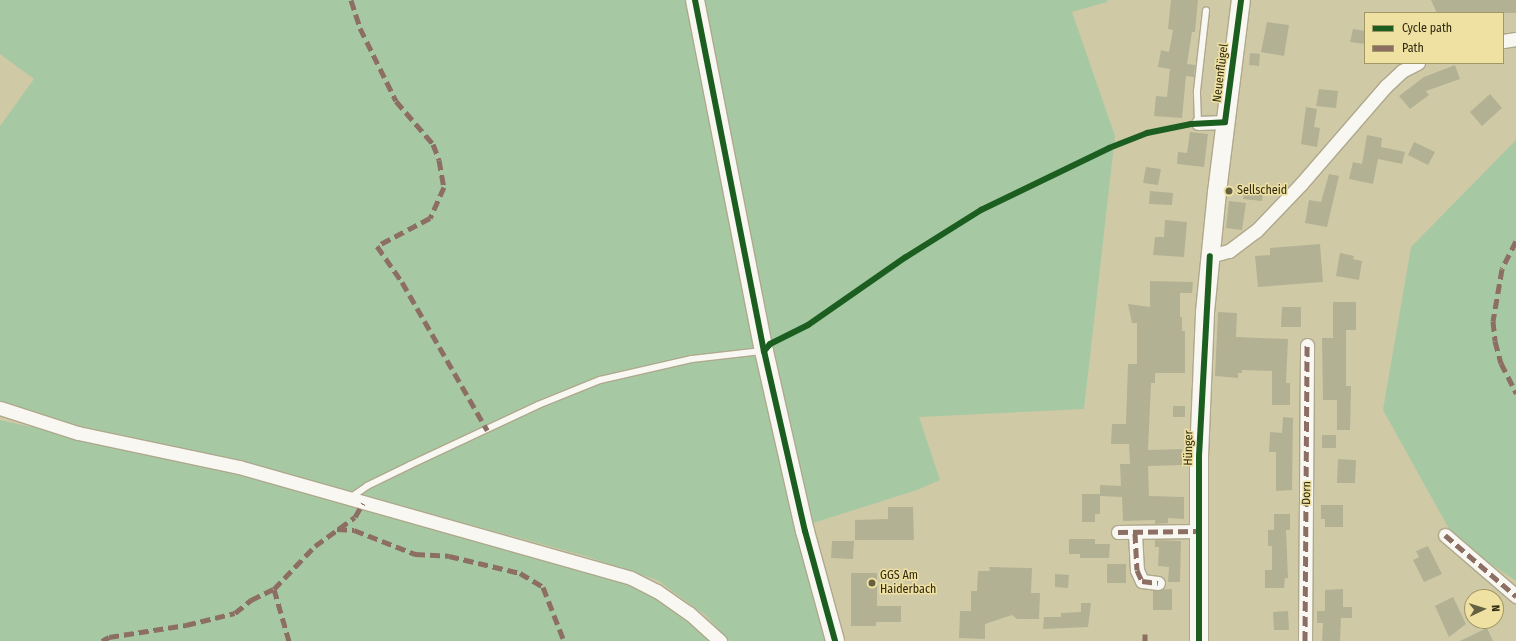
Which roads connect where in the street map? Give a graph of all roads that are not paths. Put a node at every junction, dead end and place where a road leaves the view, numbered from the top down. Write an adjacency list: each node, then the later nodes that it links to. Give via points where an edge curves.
1 (695, 0): 11 (street)
2 (1241, 0): 7 (street, Neuenflügel)
3 (1206, 11): 8 (lane, via 1197,91)
4 (1516, 38): 5 (street)
5 (1504, 41)
6 (1416, 64): 9 (street, via 1402,71 1386,86 1301,184 1256,231 1229,251)
7 (1225, 122): 8 (street); 9 (street, Neuenflügel)
8 (1198, 124)
9 (1210, 256): 14 (street, Hünger, via 1202,372)
10 (1307, 345): 23 (street, Dorn)
11 (764, 351): 13 (lane, via 692,360 600,380 538,404 366,486); 21 (street, via 805,531)
12 (0, 408): 13 (street, via 78,433 239,467)
13 (350, 498): 20 (street, via 630,578 657,591 689,613)
14 (1199, 531): 16 (street); 22 (street, Hünger)
15 (1118, 532): 16 (street)
16 (1135, 532): 18 (street, via 1137,570 1142,581)
17 (1445, 535): 19 (street)
18 (1158, 583)
19 (1516, 596)
20 (720, 641)
21 (835, 641)
22 (1199, 641)
23 (1305, 641)

